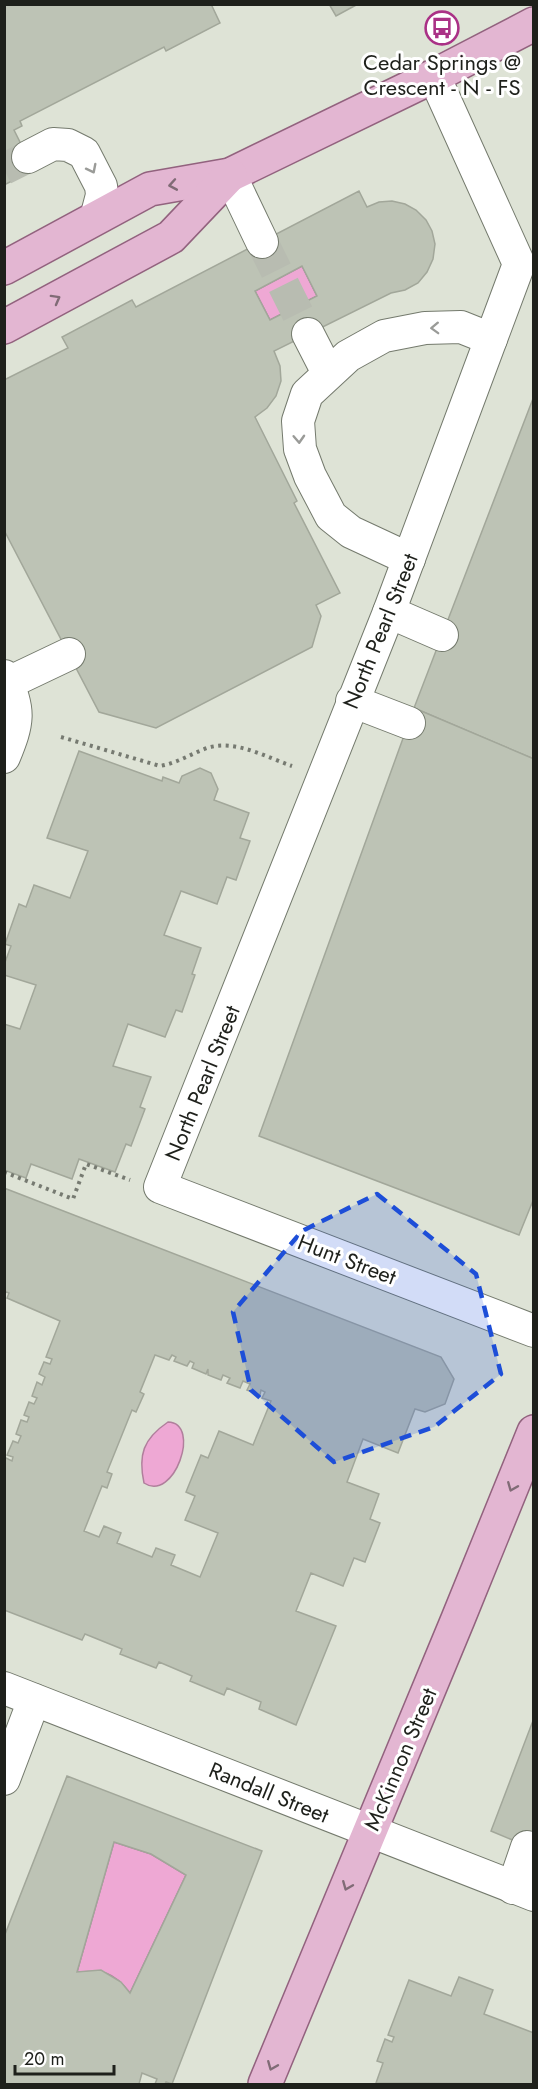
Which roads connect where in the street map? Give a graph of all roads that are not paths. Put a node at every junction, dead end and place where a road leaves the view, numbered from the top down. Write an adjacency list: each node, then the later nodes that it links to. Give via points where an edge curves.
1 (534, 24): 2 (main road)
2 (434, 76): 4 (main road); 10 (street, North Pearl Street, via 519,264)
3 (28, 157): 5 (street, one-way to 5, via 53,144 68,145 84,153 101,186)
4 (230, 175): 5 (main road, one-way to 5, via 150,189); 6 (street); 8 (main road, one-way to 4, via 171,237)
5 (96, 218): 7 (main road)
6 (262, 242)
7 (4, 268)
8 (4, 327)
9 (308, 334): 11 (street)
10 (491, 339): 11 (street, one-way to 11, via 461,327 425,328 384,336 348,356); 12 (street, North Pearl Street)
11 (328, 373): 12 (street, one-way to 12, via 307,394 298,421 300,481 320,523)
12 (409, 558): 13 (street, North Pearl Street)
13 (389, 612): 14 (street); 17 (street, North Pearl Street)
14 (442, 634)
15 (69, 654): 16 (street)
16 (6, 679): 19 (street, via 16,706 15,729)
17 (352, 701): 18 (street); 20 (street, North Pearl Street)
18 (409, 723)
19 (4, 757)
20 (160, 1187): 21 (street, Hunt Street)
21 (534, 1331)
22 (534, 1432): 26 (main road, McKinnon Street, one-way to 26)
23 (4, 1688): 24 (street, Randall Street)
24 (34, 1700): 25 (street); 26 (street, Randall Street)
25 (4, 1779)
26 (369, 1832): 28 (street, Randall Street); 29 (main road, McKinnon Street, one-way to 29)
27 (527, 1847): 28 (street)
28 (524, 1892)
29 (265, 2085)

